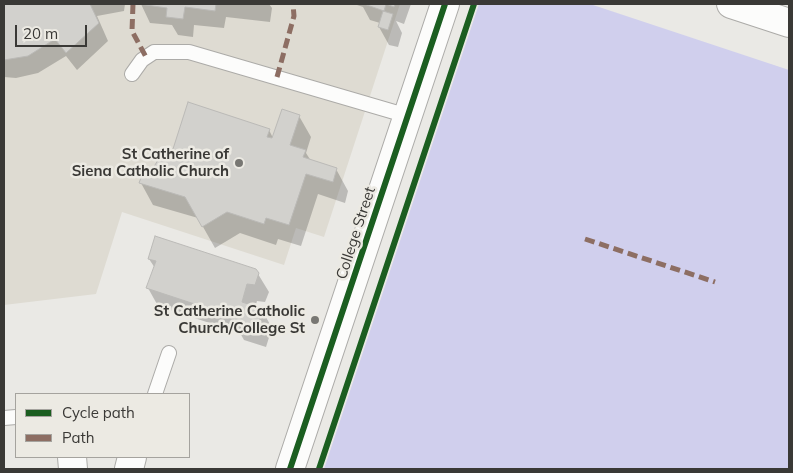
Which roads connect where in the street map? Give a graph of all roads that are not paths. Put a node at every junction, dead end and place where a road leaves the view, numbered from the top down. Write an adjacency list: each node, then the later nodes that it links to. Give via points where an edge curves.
1 (445, 4): 5 (street, College Street)
2 (731, 4): 3 (street)
3 (789, 23)
4 (132, 74): 5 (lane, via 142,60 154,52 189,52)
5 (408, 116): 8 (street, College Street)
6 (169, 353): 7 (lane)
7 (156, 393)
8 (290, 469)

